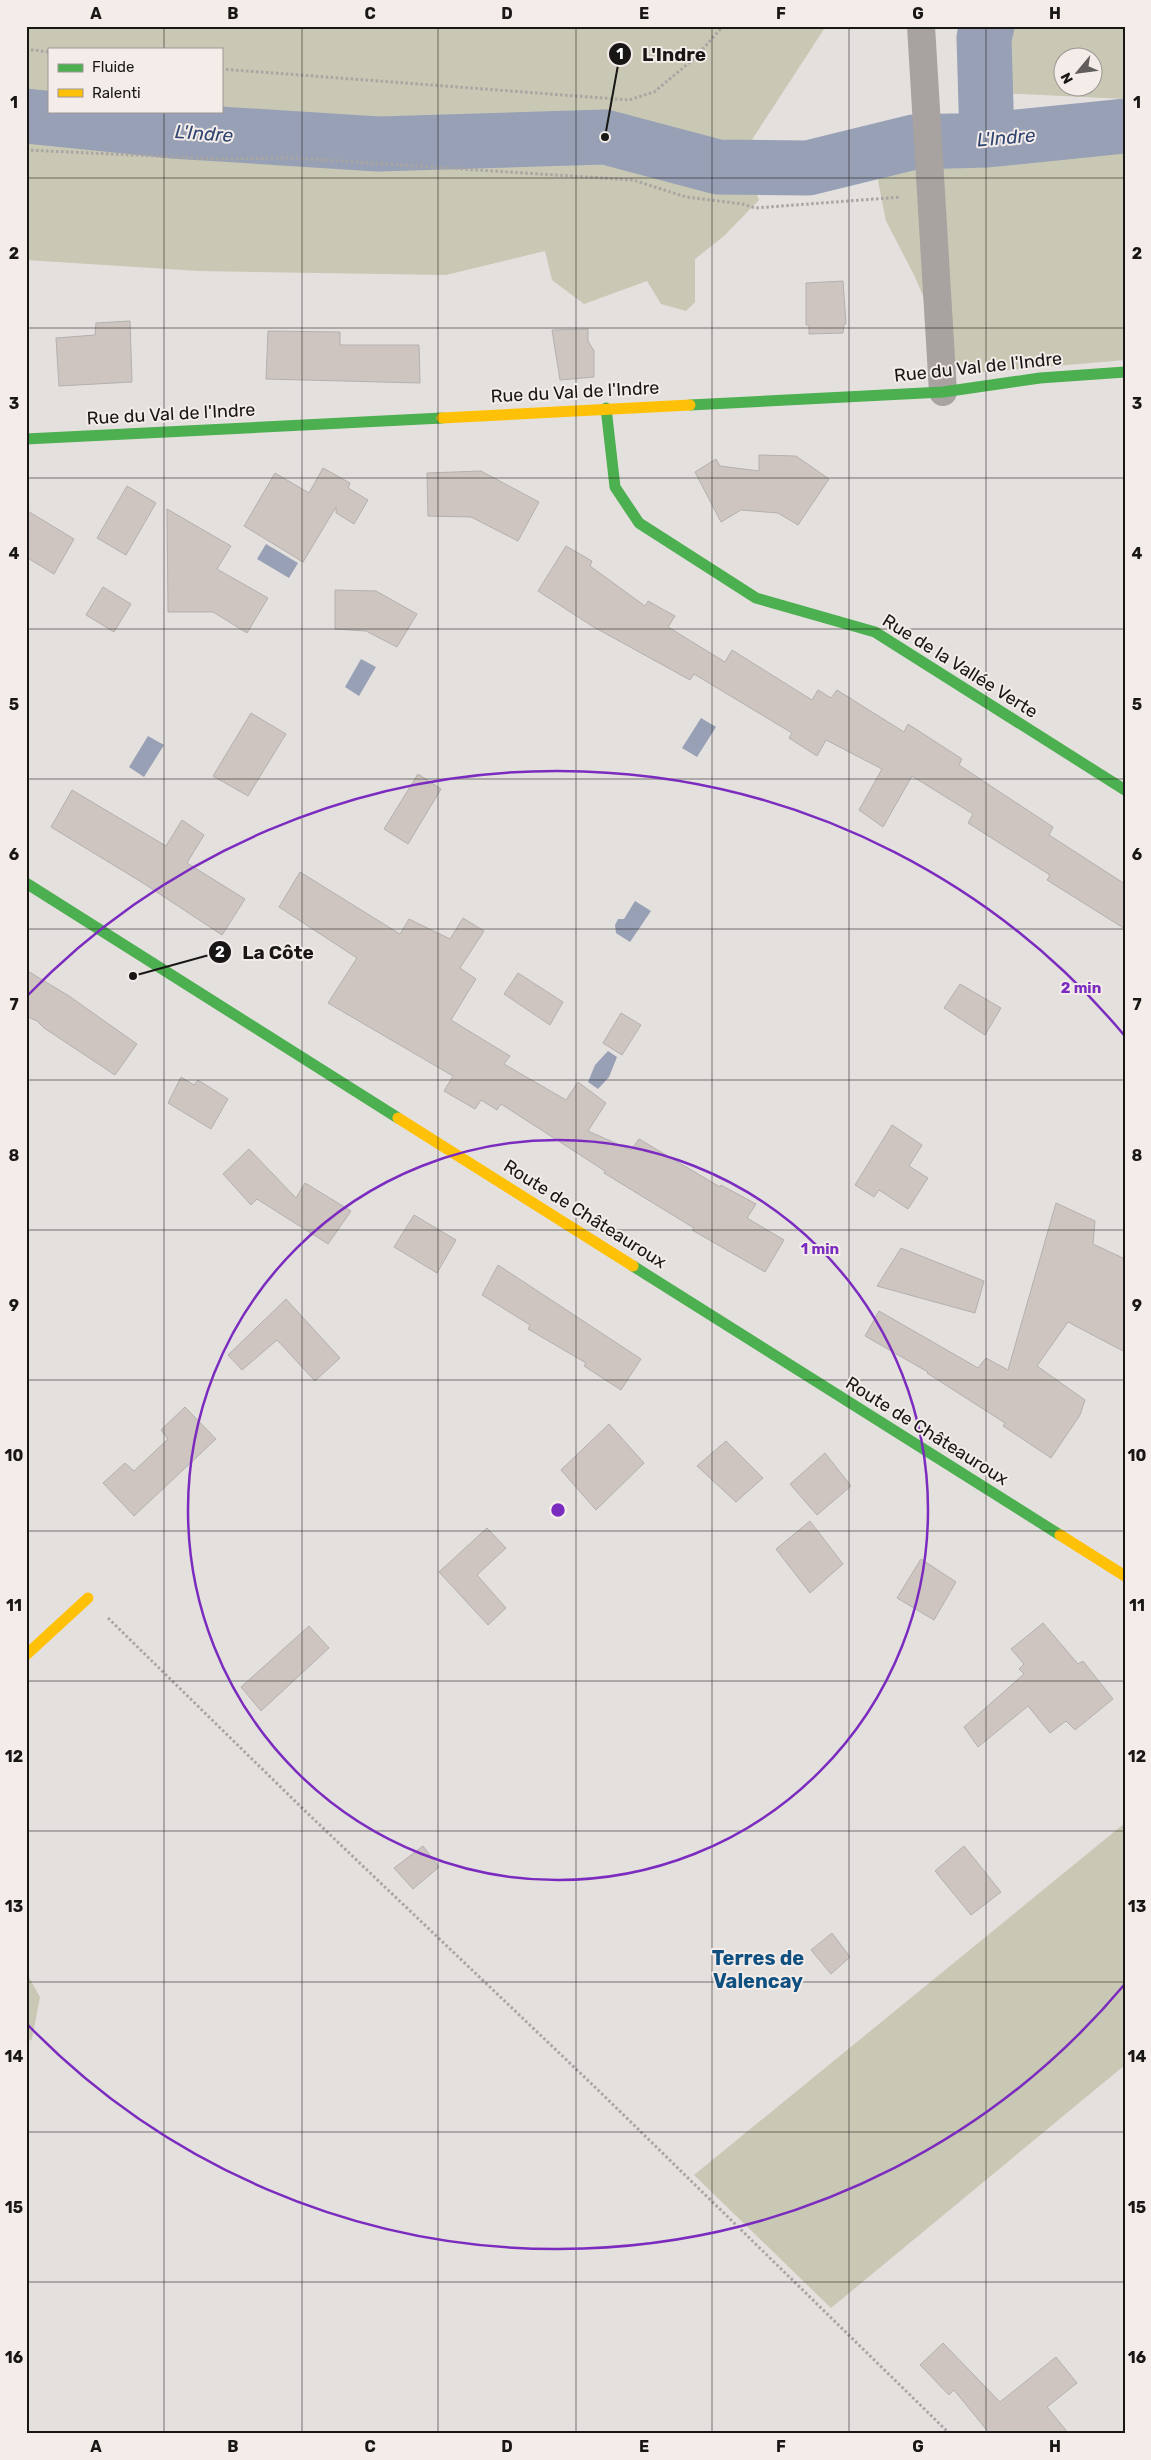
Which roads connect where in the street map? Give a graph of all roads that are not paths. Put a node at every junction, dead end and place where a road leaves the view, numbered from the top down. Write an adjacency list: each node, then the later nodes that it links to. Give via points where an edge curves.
1 (921, 26): 3 (street)
2 (1125, 372): 3 (street, Rue du Val de l'Indre, via 1040,378)
3 (943, 392): 4 (street, Rue du Val de l'Indre)
4 (606, 408): 5 (street, Rue du Val de l'Indre); 6 (street, Rue de la Vallée Verte, via 615,487 639,523 756,598 875,632)
5 (26, 439)
6 (1125, 790)
7 (26, 883): 8 (street, Route de Châteauroux)
8 (1125, 1576)
9 (88, 1598): 10 (street)
10 (26, 1655)

